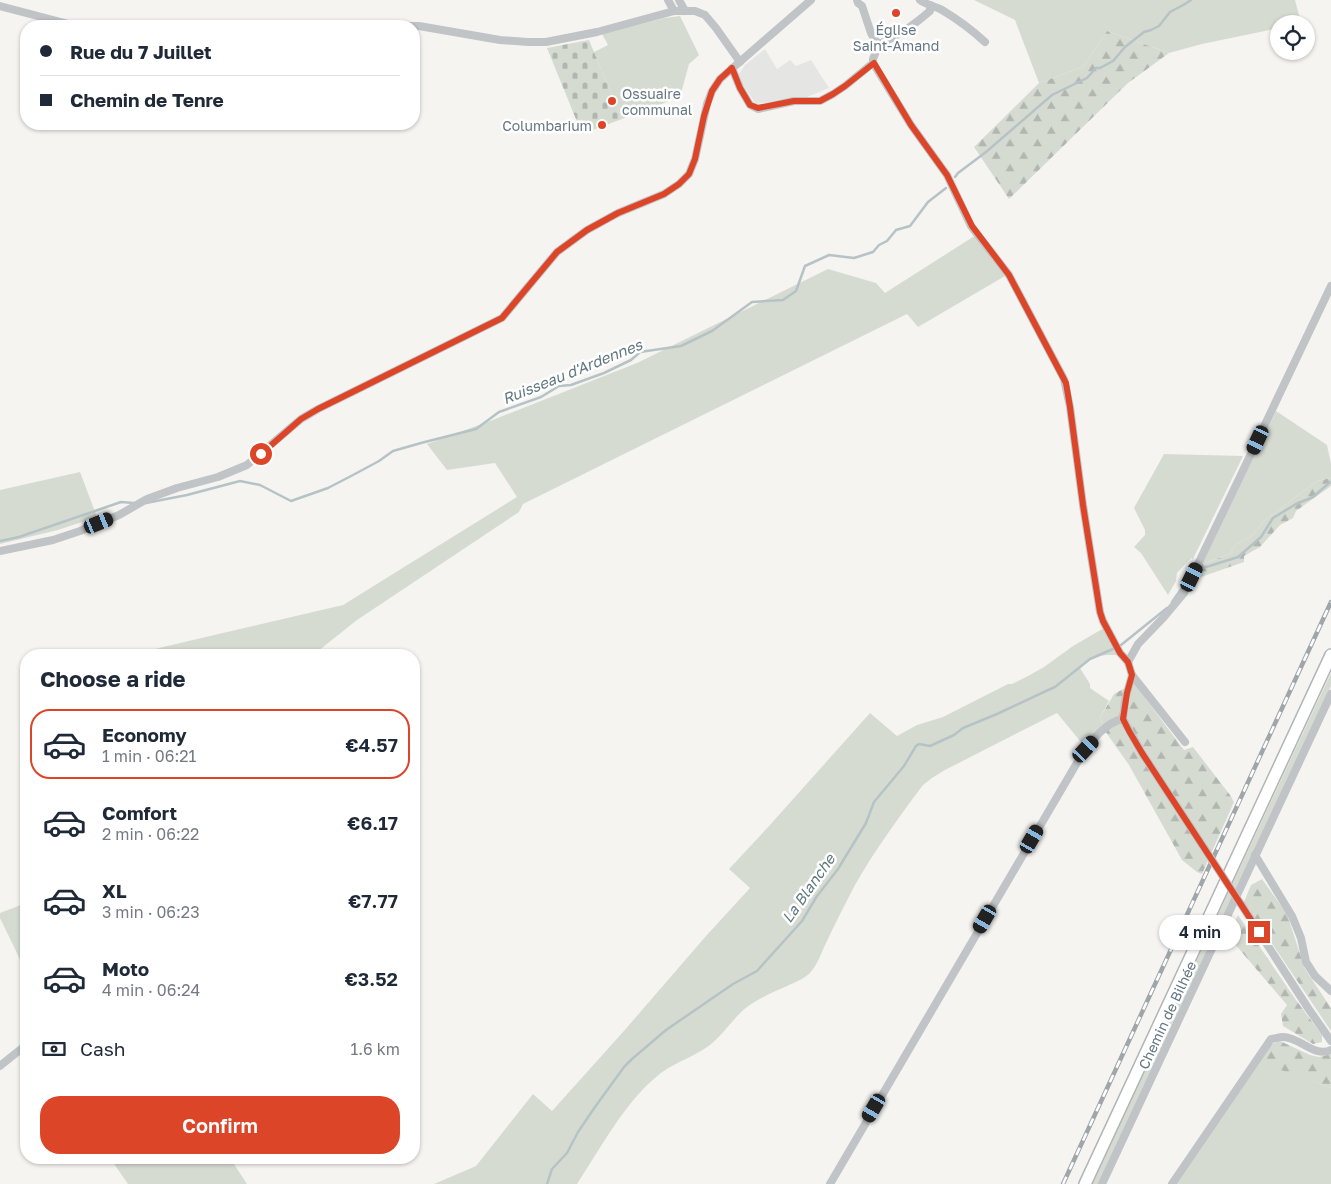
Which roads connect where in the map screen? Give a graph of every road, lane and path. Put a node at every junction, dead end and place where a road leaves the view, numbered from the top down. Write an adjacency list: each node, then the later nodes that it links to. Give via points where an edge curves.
1 (668, 0): 8 (street)
2 (679, 0): 9 (street)
3 (811, 0): 14 (street)
4 (857, 0): 13 (street)
5 (920, 0): 6 (street)
6 (930, 5): 12 (street); 13 (street, via 930,11)
7 (0, 6): 10 (street)
8 (674, 11): 9 (street); 11 (street, via 546,42 500,40)
9 (685, 11): 14 (street, via 704,15)
10 (53, 20)
11 (420, 26)
12 (985, 42)
13 (879, 44): 15 (street)
14 (740, 62): 16 (street)
15 (874, 63): 16 (street, via 820,101 794,101 758,108 750,105); 20 (street, via 911,125 947,175 972,226 1009,275 1064,379 1100,612 1120,653)
16 (732, 68): 18 (street, via 720,79 710,97 689,174 664,194 618,213 557,252 502,318 318,409 301,419 247,465 147,499 120,515 80,531)
17 (1331, 286): 20 (street, via 1184,593 1138,644)
18 (0, 551)
19 (1331, 656): 32 (highway)
20 (1128, 662): 21 (street)
21 (1132, 675): 23 (street); 24 (street)
22 (1331, 694): 25 (street, Chemin de Bilhée)
23 (1123, 719): 27 (street, bridge); 31 (street, via 1108,725 1081,756)
24 (1185, 742)
25 (1255, 855): 26 (street, via 1292,916 1306,962); 33 (street, Chemin de Bilhée)
26 (1331, 991)
27 (1331, 1041)
28 (20, 1050): 30 (street)
29 (1331, 1050): 34 (street, via 1317,1052 1298,1041 1282,1037 1271,1039)
30 (0, 1066)
31 (830, 1184)
32 (1085, 1184)
33 (1102, 1184)
34 (1172, 1184)

